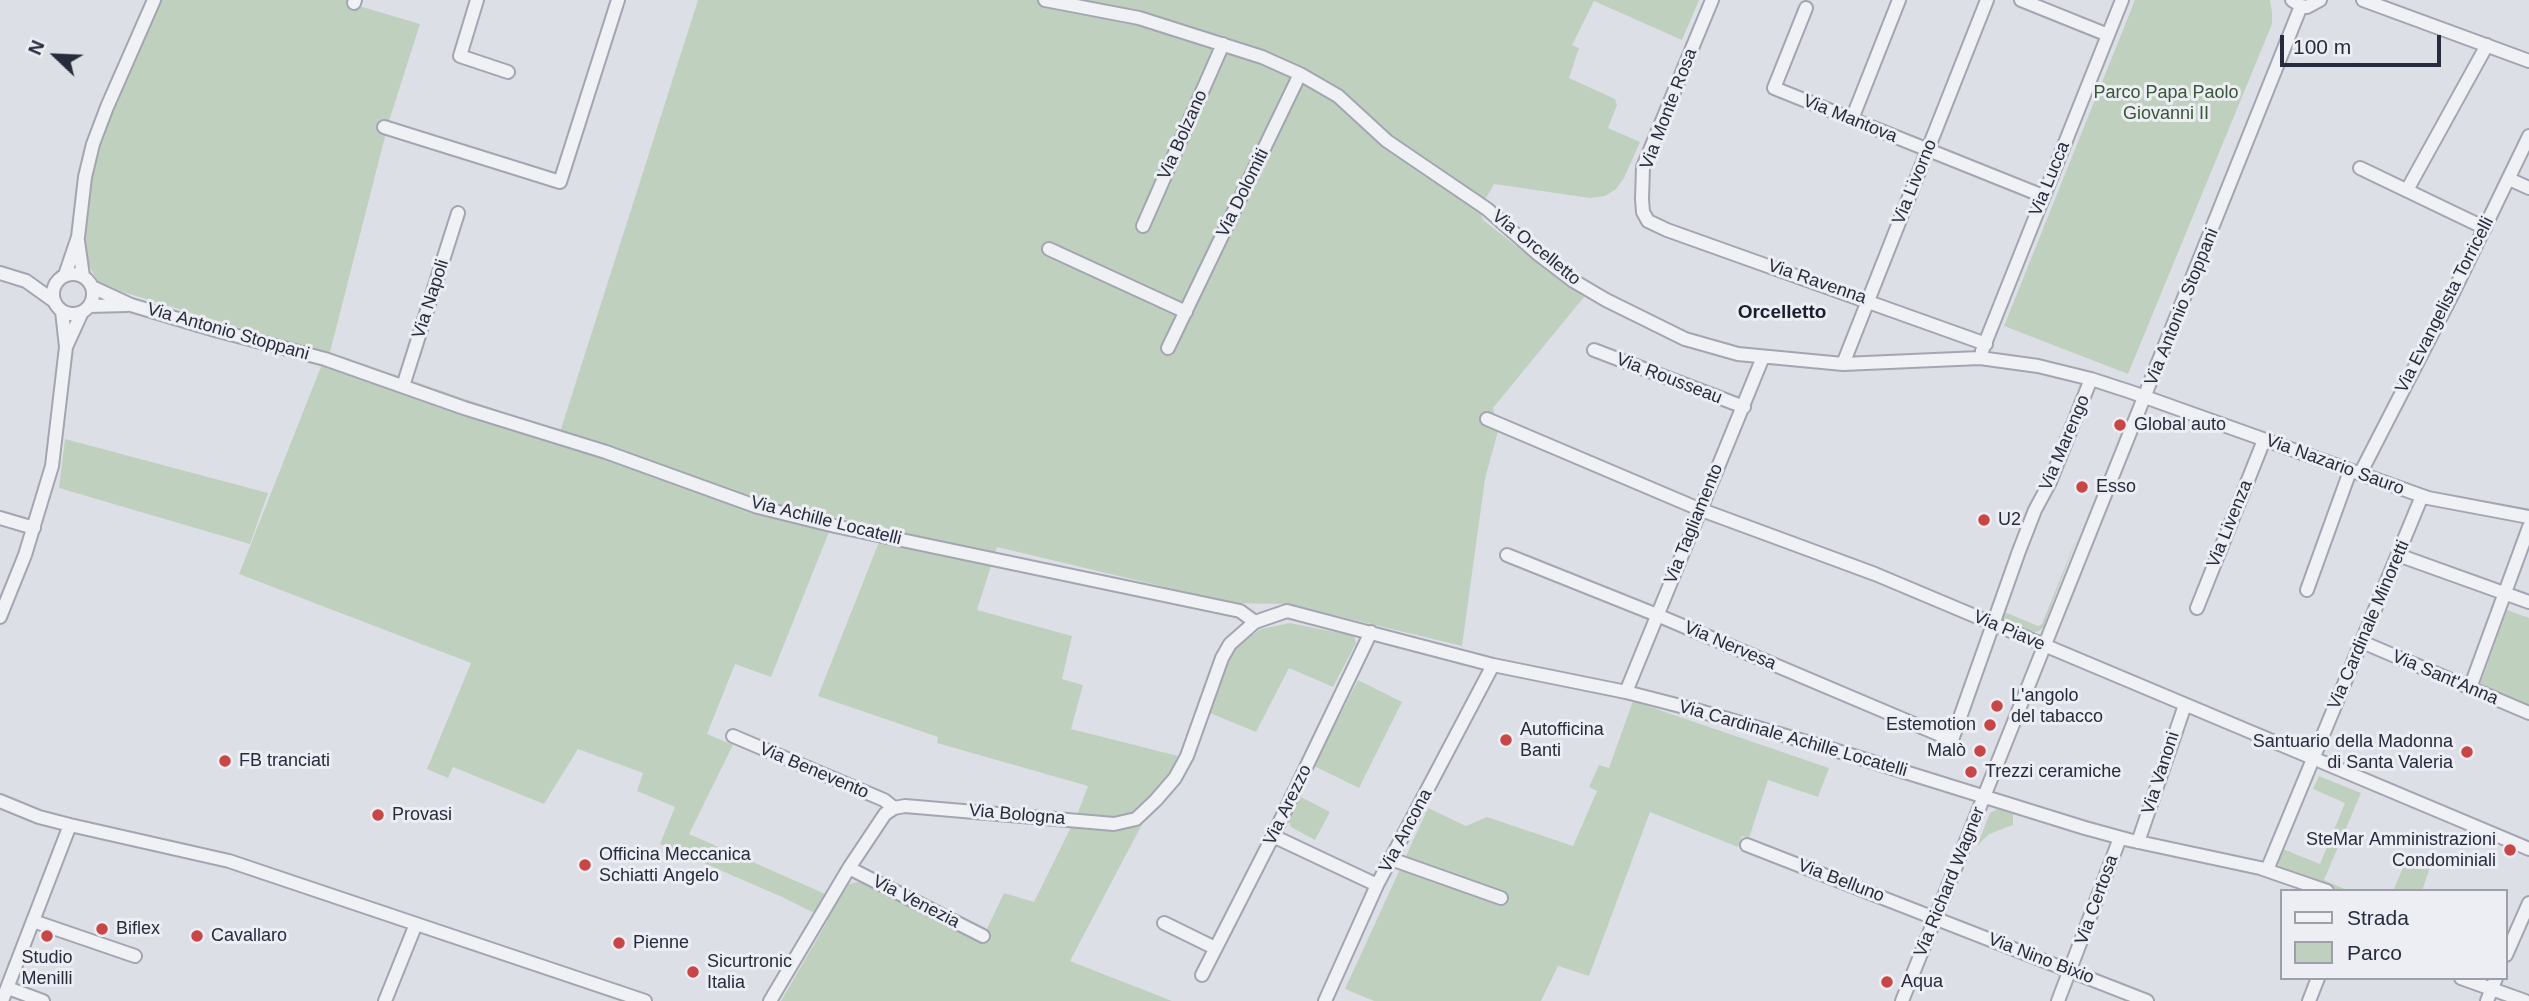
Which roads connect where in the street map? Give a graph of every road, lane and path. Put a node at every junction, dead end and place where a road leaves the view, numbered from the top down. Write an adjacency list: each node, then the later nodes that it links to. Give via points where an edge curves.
1 (154, 0): 33 (street, via 93,144)
2 (477, 0): 18 (street, via 460,56)
3 (618, 0): 21 (street, via 560,182)
4 (1045, 0): 15 (street, Via Orcelletto, via 1139,18)
5 (1712, 0): 30 (street, Via Monte Rosa, via 1643,167 1643,212)
6 (1899, 0): 20 (street)
7 (1987, 0): 23 (street, Via Livorno)
8 (2021, 0): 14 (street)
9 (2122, 0): 14 (street, Via Lucca)
10 (2320, 0): 12 (street, via 2312,6)
11 (2363, 0): 16 (street)
12 (2296, 3): 55 (street, Via Antonio Stoppani)
13 (1806, 8): 20 (street, Via Mantova, via 1774,88)
14 (2108, 35): 28 (street, Via Lucca)
15 (1223, 44): 19 (street, Via Orcelletto); 31 (street, Via Bolzano)
16 (2487, 45): 17 (street); 27 (street)
17 (2529, 61)
18 (508, 72)
19 (1300, 74): 44 (street, Via Dolomiti); 49 (street, Via Orcelletto, via 1338,96 1388,141 1487,209 1572,280 1685,339)
20 (1852, 119): 23 (street, Via Mantova)
21 (384, 127)
22 (2529, 136): 25 (street, Via Evangelista Torricelli)
23 (1927, 150): 28 (street, Via Mantova); 40 (street, Via Livorno)
24 (2360, 168): 27 (street)
25 (2509, 179): 26 (street); 32 (street, Via Evangelista Torricelli)
26 (2529, 188)
27 (2407, 190): 32 (street)
28 (2043, 196): 45 (street, Via Lucca)
29 (458, 213): 54 (street, Via Napoli)
30 (1648, 220): 40 (street, Via Ravenna)
31 (1143, 226)
32 (2485, 228): 59 (street, Via Evangelista Torricelli)
33 (78, 237): 36 (street); 37 (street)
34 (1049, 249): 44 (street)
35 (0, 273): 38 (street)
36 (83, 276): 37 (street); 39 (street)
37 (61, 277): 38 (street); 42 (street, via 53,290)
38 (26, 281): 42 (street)
39 (92, 287): 41 (street, Via Antonio Stoppani); 43 (street)
40 (1868, 301): 45 (street, Via Ravenna); 52 (street, Via Livorno)
41 (131, 305): 43 (street, Via Antonio Stoppani); 51 (street, Via Antonio Stoppani)
42 (58, 306): 43 (street, via 68,314); 46 (street)
43 (85, 309): 46 (street)
44 (1186, 312): 47 (street, Via Dolomiti)
45 (1986, 344): 50 (street, Via Lucca)
46 (66, 347): 65 (street, via 52,466)
47 (1168, 348)
48 (1594, 351): 56 (street, Via Rousseau)
49 (1763, 357): 52 (street, Via Orcelletto); 56 (street, Via Tagliamento)
50 (1980, 358): 52 (street, Via Orcelletto); 53 (street, Via Orcelletto)
51 (325, 359): 54 (street, Via Achille Locatelli)
52 (1843, 364)
53 (2091, 379): 55 (street, Via Orcelletto); 75 (street, Via Marengo)
54 (403, 386): 74 (street, Via Achille Locatelli, via 758,507 1240,611)
55 (2146, 398): 58 (street, Via Nazario Sauro); 78 (street, Via Antonio Stoppani)
56 (1744, 407): 61 (street, Via Tagliamento)
57 (1487, 419): 61 (street, Via Piave)
58 (2264, 440): 59 (street, Via Nazario Sauro); 71 (street, Via Livenza)
59 (2355, 472): 60 (street, Via Nazario Sauro); 68 (street, Via Evangelista Torricelli)
60 (2422, 496): 62 (street, Via Nazario Sauro); 67 (street, Via Cardinale Minoretti)
61 (1699, 509): 73 (street, Via Tagliamento); 75 (street, Via Piave, via 1875,573)
62 (2529, 517)
63 (0, 518): 65 (street)
64 (2529, 527): 69 (street)
65 (34, 528): 72 (street)
66 (1507, 555): 73 (street, Via Nervesa)
67 (2398, 555): 69 (street); 77 (street, Via Cardinale Minoretti)
68 (2307, 590)
69 (2504, 594): 70 (street); 80 (street)
70 (2529, 603)
71 (2197, 608)
72 (1, 611)
73 (1657, 615): 81 (street, Via Tagliamento); 85 (street, Via Nervesa)
74 (1255, 622): 76 (street, Via Cardinale Achille Locatelli, via 1287,611); 89 (street, Via Bologna, via 1222,658 1175,778 1136,819 1114,824)
75 (1992, 625): 78 (street, Via Piave); 85 (street, Via Marengo)
76 (1371, 632): 79 (street, Via Cardinale Achille Locatelli); 91 (street, Via Arezzo)
77 (2362, 642): 80 (street, Via Sant'Anna); 86 (street, Via Cardinale Minoretti)
78 (2045, 647): 82 (street, Via Piave); 87 (street, Via Richard Wagner)
79 (1493, 665): 81 (street, Via Cardinale Achille Locatelli); 96 (street, Via Ancona)
80 (2470, 688): 83 (street, Via Sant'Anna)
81 (1626, 692): 87 (street, Via Cardinale Achille Locatelli)
82 (2185, 705): 86 (street, Via Piave); 93 (street, Via Vanoni)
83 (2529, 713)
84 (733, 736): 89 (street, Via Benevento)
85 (1952, 740)
86 (2313, 758): 95 (street, Via Piave); 98 (street, Via Cardinale Minoretti)
87 (1984, 797): 92 (street, Via Cardinale Achille Locatelli); 103 (street, Via Richard Wagner)
88 (0, 801): 90 (street)
89 (894, 807): 97 (street, via 878,821)
90 (70, 825): 104 (street); 106 (street, via 229,861)
91 (1273, 836): 99 (street); 108 (street, Via Arezzo)
92 (2120, 838): 93 (street, Via Cardinale Achille Locatelli); 111 (street, Via Certosa)
93 (2138, 842): 98 (street, Via Cardinale Achille Locatelli)
94 (1747, 845): 103 (street, Via Belluno)
95 (2529, 849)
96 (1391, 859): 99 (street, Via Ancona); 101 (street)
97 (849, 868): 107 (street, Via Venezia); 121 (street)
98 (2267, 870): 100 (street, Via Cardinale Achille Locatelli)
99 (1377, 885): 122 (street, Via Ancona)
100 (2321, 889)
101 (1501, 898)
102 (2529, 903): 109 (street)
103 (1936, 918): 111 (street, Via Nino Bixio); 123 (street, Via Richard Wagner)
104 (33, 921): 110 (street); 115 (street)
105 (1164, 923): 108 (street)
106 (416, 924): 119 (street); 120 (street)
107 (982, 936)
108 (1215, 948): 112 (street, Via Arezzo)
109 (2508, 949)
110 (135, 956)
111 (2070, 971): 124 (street, Via Certosa); 125 (street, Via Nino Bixio)
112 (1202, 975)
113 (2318, 980): 126 (street)
114 (2467, 980): 116 (street)
115 (8, 988): 117 (street); 118 (street)
116 (2492, 989): 127 (street)
117 (2, 1001)
118 (43, 1001)
119 (385, 1001)
120 (645, 1001)
121 (770, 1001)
122 (1325, 1001)
123 (1902, 1001)
124 (2058, 1001)
125 (2147, 1001)
126 (2309, 1001)
127 (2525, 1001)

